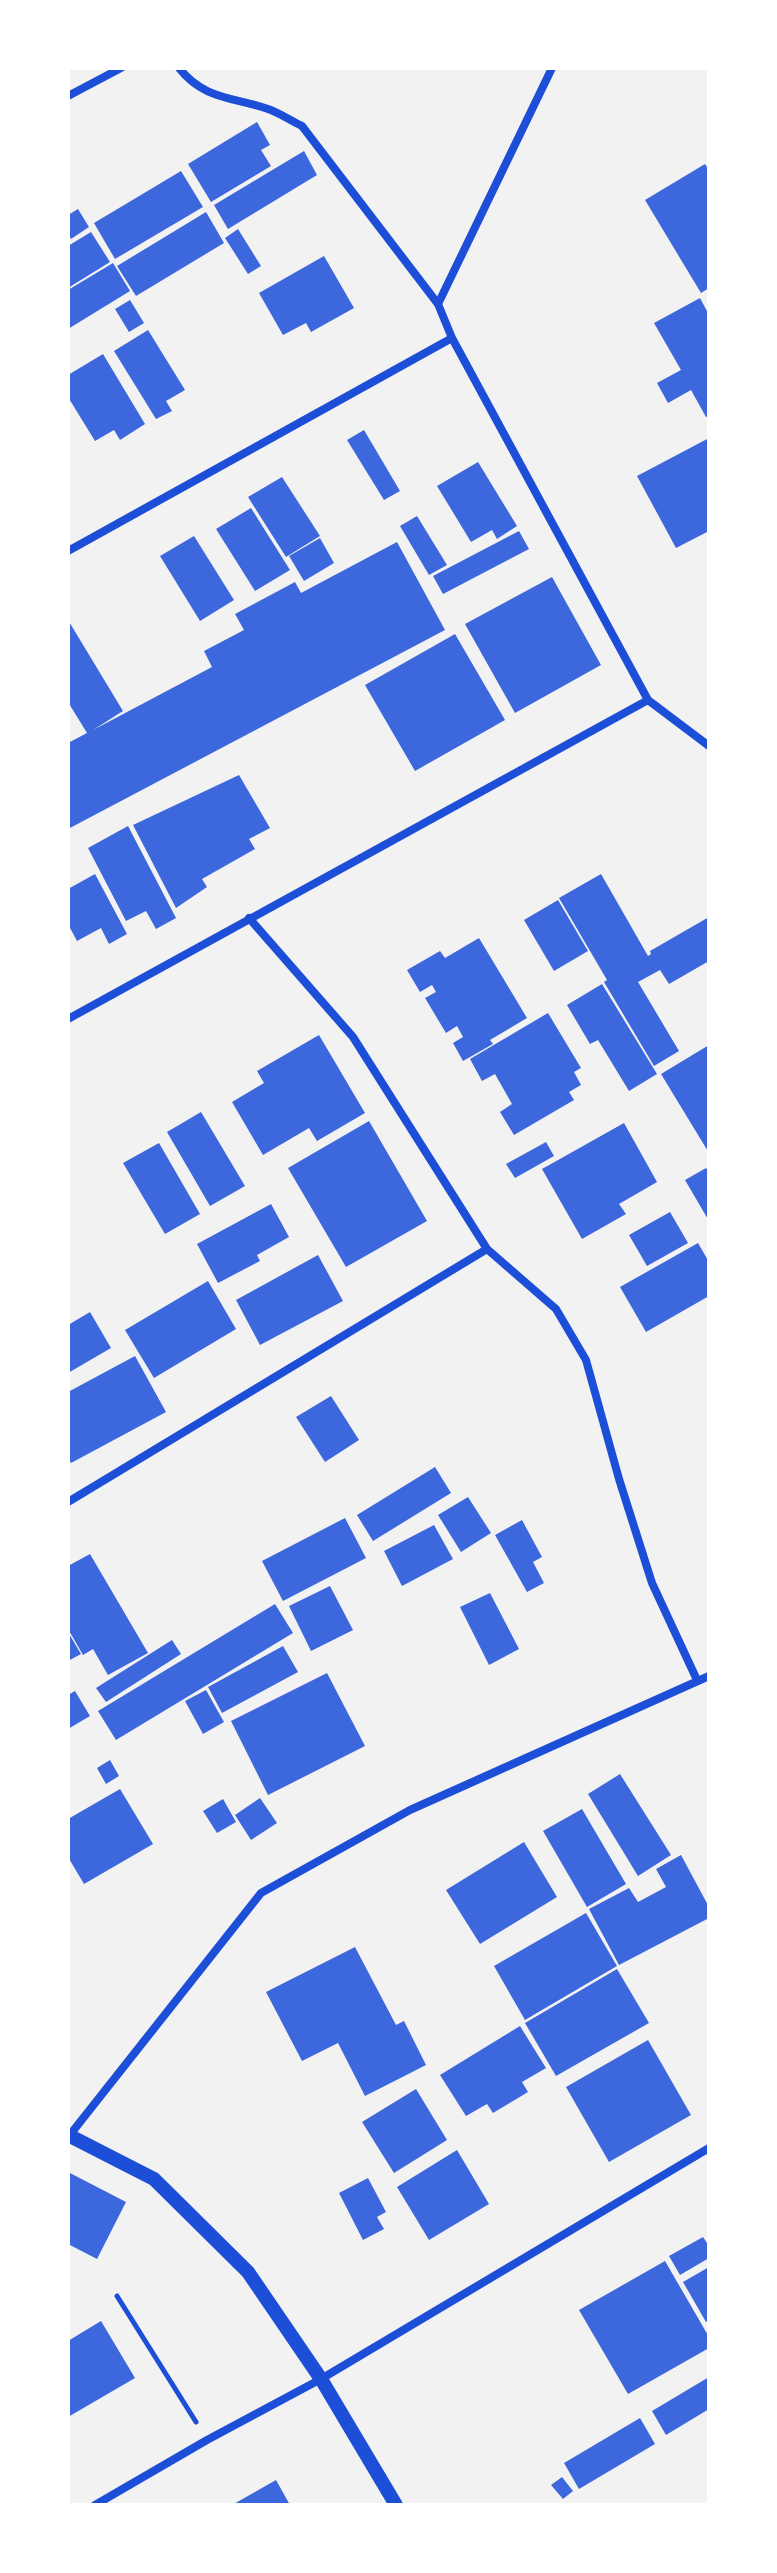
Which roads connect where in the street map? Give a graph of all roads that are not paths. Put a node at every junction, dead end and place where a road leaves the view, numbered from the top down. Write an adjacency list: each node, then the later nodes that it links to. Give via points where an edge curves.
1 (121, 68): 4 (street)
2 (179, 68): 5 (street, via 190,82 215,96 270,110 302,126)
3 (552, 68): 5 (street)
4 (68, 96)
5 (438, 304): 6 (street)
6 (452, 338): 7 (street); 8 (street)
7 (68, 551)
8 (648, 700): 9 (street); 10 (street)
9 (709, 746)
10 (249, 918): 11 (street); 12 (street, via 353,1037)
11 (68, 1019)
12 (487, 1249): 13 (street); 15 (street, via 556,1309 586,1360 652,1583)
13 (68, 1502)
14 (709, 1676): 15 (street)
15 (697, 1680): 16 (street, via 410,1810 261,1893)
16 (68, 2135): 18 (street, via 154,2179 248,2272)
17 (709, 2148): 18 (street)
18 (321, 2379): 19 (street); 20 (street)
19 (95, 2505)
20 (396, 2505)

